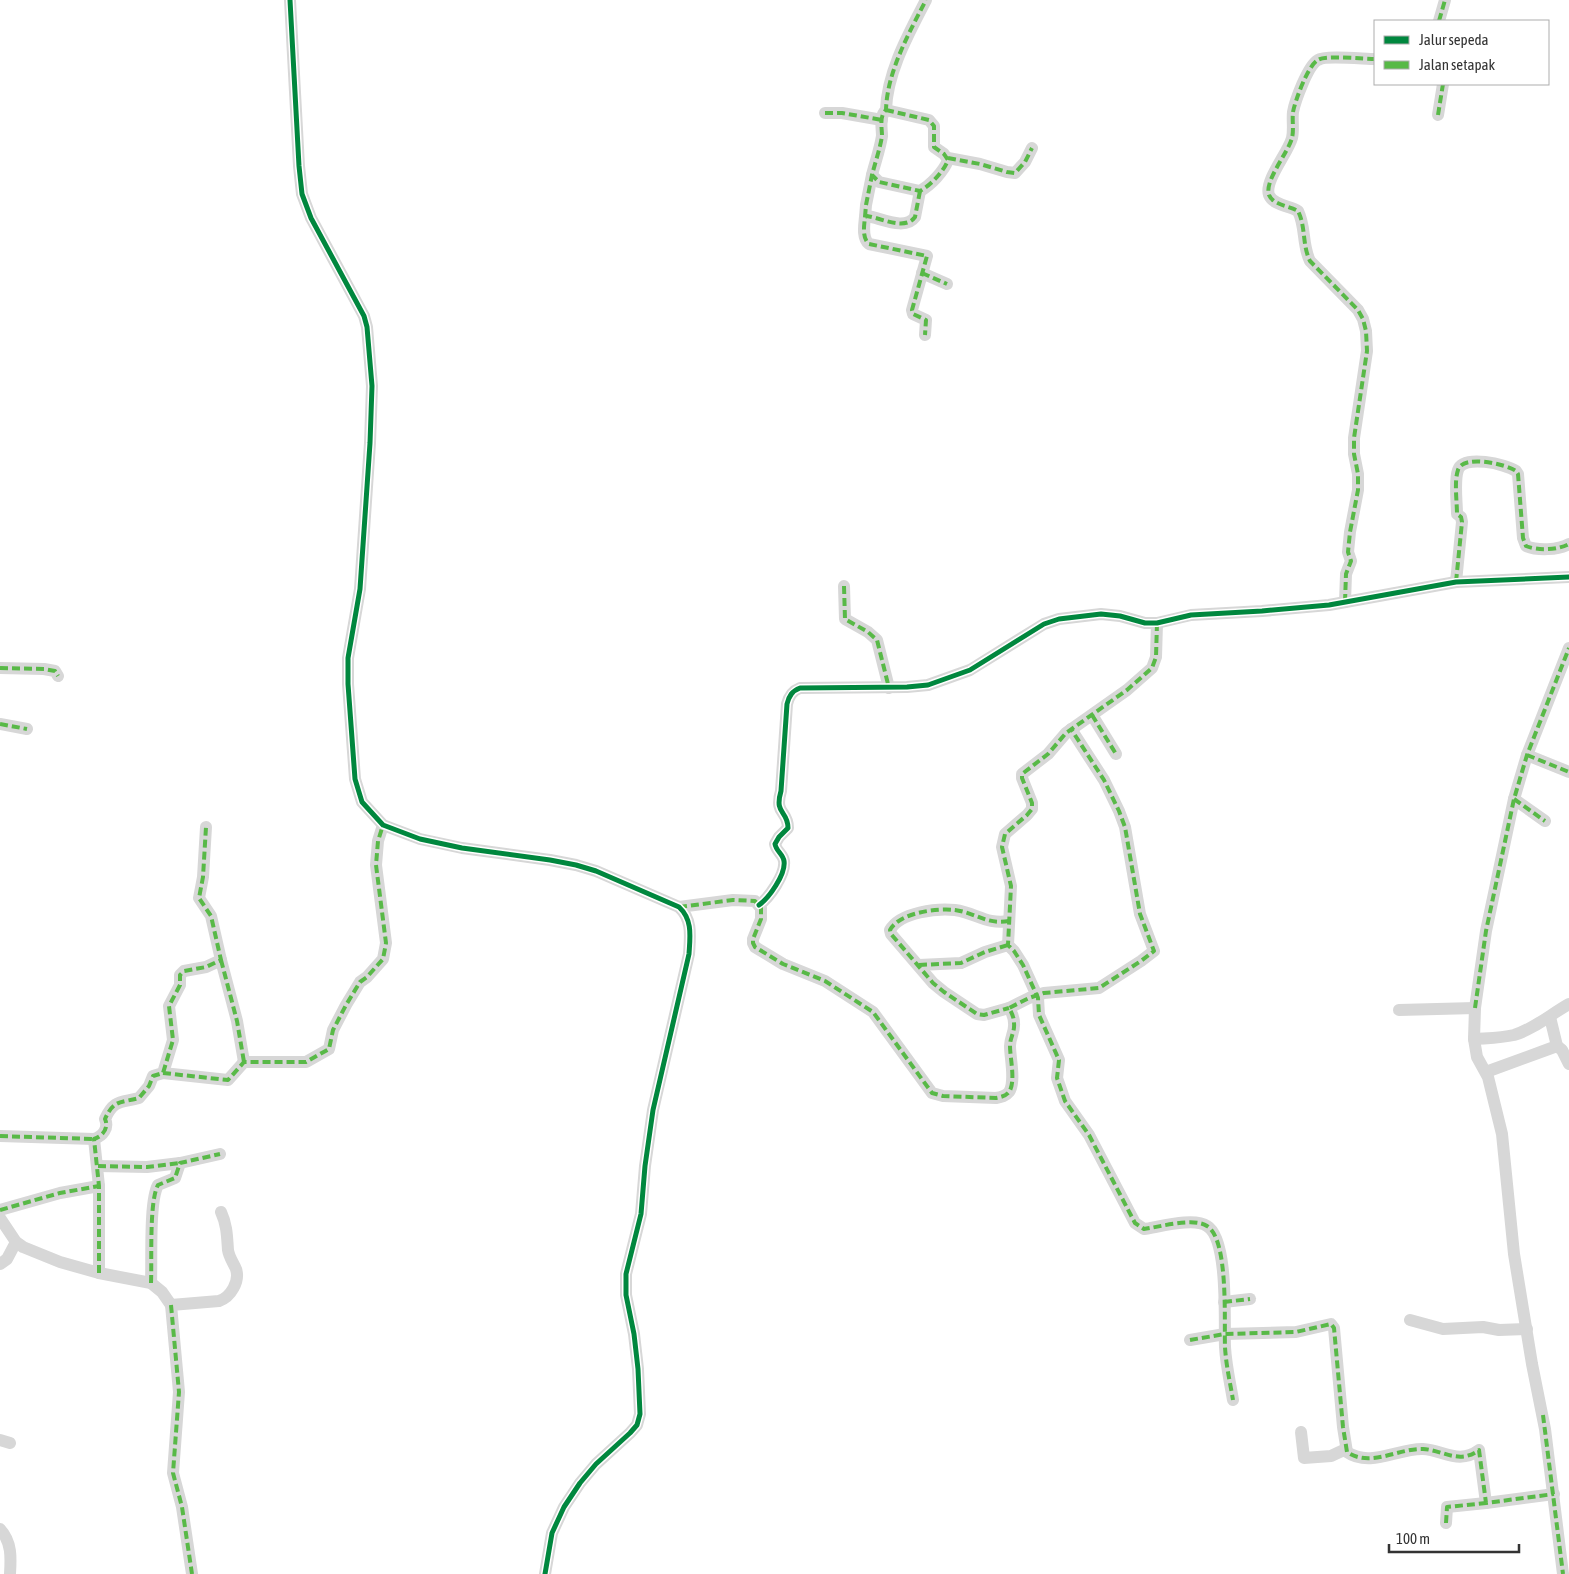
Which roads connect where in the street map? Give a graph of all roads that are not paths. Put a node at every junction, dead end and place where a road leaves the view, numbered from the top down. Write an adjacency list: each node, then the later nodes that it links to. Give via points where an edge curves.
1 (290, 0): 37 (street, via 302,194 311,218 364,316 366,327 372,386 370,443 360,589 348,658 348,684 355,779 362,802)
2 (926, 0): 8 (street, via 899,56)
3 (1445, 0): 4 (street)
4 (1440, 20)
5 (1374, 59): 22 (street, via 1323,58 1315,62 1294,111 1293,136 1268,188 1270,197 1298,211 1310,261 1364,319 1367,351 1354,438 1358,490 1350,532)
6 (1443, 85): 9 (street)
7 (825, 113): 8 (street)
8 (884, 115): 11 (street, via 931,121 934,147); 12 (street, via 882,138)
9 (1438, 115)
10 (1032, 148): 11 (street, via 1015,173)
11 (948, 158): 13 (street, via 932,181)
12 (872, 175): 13 (street, via 879,182); 14 (street)
13 (920, 191): 14 (street, via 915,217 908,223)
14 (865, 217): 15 (street, via 867,243 927,256)
15 (922, 273): 16 (street); 17 (street, via 912,313 926,320)
16 (947, 284)
17 (925, 336)
18 (1569, 544): 20 (street, via 1559,548 1526,546 1516,470 1474,461 1462,464 1457,472 1457,514 1462,522)
19 (1569, 577): 20 (street)
20 (1456, 582): 22 (street)
21 (844, 586): 27 (street, via 845,619 877,640)
22 (1345, 602): 23 (street, via 1191,615)
23 (1157, 623): 27 (street, via 1101,614 1051,620 970,670 928,685); 28 (street, via 1156,657 1152,668)
24 (1569, 648): 33 (street)
25 (0, 668): 26 (street, via 44,669 55,671)
26 (58, 676)
27 (889, 688): 39 (street, via 800,688 789,699 778,804 788,821 788,828 775,844 784,868 771,894)
28 (1092, 715): 30 (street); 32 (street)
29 (0, 724): 31 (street)
30 (1071, 729): 41 (street, via 1048,754 1022,774 1032,809 1005,834 1002,847 1011,886); 45 (street, via 1104,780 1119,811 1140,914 1154,951 1099,988)
31 (27, 730)
32 (1116, 754)
33 (1527, 755): 34 (street); 35 (street)
34 (1569, 772)
35 (1514, 799): 36 (street); 48 (street, via 1486,931)
36 (1545, 821)
37 (383, 825): 40 (street, via 462,848 582,867); 53 (street, via 376,865 386,943 383,959 360,982 346,1005 333,1030 329,1049 306,1062)
38 (206, 827): 43 (street, via 199,898 211,916)
39 (759, 905): 40 (street, via 733,900); 47 (street, via 762,914 753,938 755,948 783,964 826,981 873,1012 932,1093 996,1098 1008,1094 1012,1082 1010,1042 1014,1030)
40 (679, 907): 86 (street, via 689,925 689,954 653,1110 641,1214 626,1274 640,1414 637,1425 596,1464 564,1507 552,1533)
41 (1009, 921): 42 (street); 44 (street, via 993,922 948,910 917,913 905,918 893,925 890,932)
42 (1008, 946): 44 (street, via 962,963); 45 (street, via 1023,964)
43 (221, 960): 53 (street); 56 (street, via 180,975 180,985 169,1006 173,1040)
44 (919, 965): 47 (street, via 944,992 977,1014 988,1015)
45 (1036, 995): 47 (street); 71 (street, via 1039,1014 1059,1060 1057,1078 1065,1101 1089,1135 1135,1223 1144,1229 1189,1223 1208,1226 1221,1254)
46 (1569, 1004): 50 (street)
47 (1010, 1008)
48 (1475, 1008): 49 (street); 51 (street)
49 (1399, 1010)
50 (1550, 1017): 51 (street, via 1516,1034); 52 (street)
51 (1474, 1039): 55 (street, via 1477,1056)
52 (1556, 1046): 54 (street, via 1562,1050); 55 (street)
53 (244, 1062): 56 (street, via 228,1080)
54 (1569, 1064)
55 (1486, 1072): 74 (street, via 1502,1134 1514,1254)
56 (163, 1073): 58 (street, via 153,1076 139,1098 123,1100 110,1109 105,1119 105,1130)
57 (0, 1136): 58 (street)
58 (94, 1139): 61 (street)
59 (220, 1154): 60 (street)
60 (180, 1163): 61 (street, via 147,1167); 69 (street, via 175,1178 158,1185 154,1195)
61 (98, 1166): 62 (street)
62 (98, 1186): 63 (street); 68 (street)
63 (0, 1210)
64 (221, 1212): 72 (street, via 226,1224 228,1253 237,1272 232,1290 219,1301)
65 (0, 1218): 66 (street)
66 (16, 1242): 67 (street, via 8,1259); 68 (street, via 35,1253)
67 (0, 1264)
68 (99, 1273): 69 (street)
69 (151, 1283): 72 (street)
70 (1250, 1299): 71 (street)
71 (1224, 1302): 75 (street)
72 (170, 1305): 85 (street, via 179,1392 173,1473)
73 (1410, 1320): 74 (street, via 1443,1329 1482,1326 1500,1330)
74 (1527, 1329): 80 (street)
75 (1225, 1334): 76 (street); 77 (street); 79 (street, via 1296,1332 1331,1324 1334,1328)
76 (1190, 1340)
77 (1233, 1400)
78 (1301, 1432): 79 (street, via 1304,1458 1331,1456)
79 (1346, 1449): 81 (street, via 1354,1455 1372,1457 1423,1449 1447,1456 1479,1450)
80 (1554, 1494): 81 (street); 87 (street)
81 (1486, 1503): 82 (street, via 1447,1507)
82 (1446, 1523)
83 (0, 1529): 84 (street, via 10,1546)
84 (10, 1574)
85 (192, 1574)
86 (545, 1574)
87 (1564, 1574)

